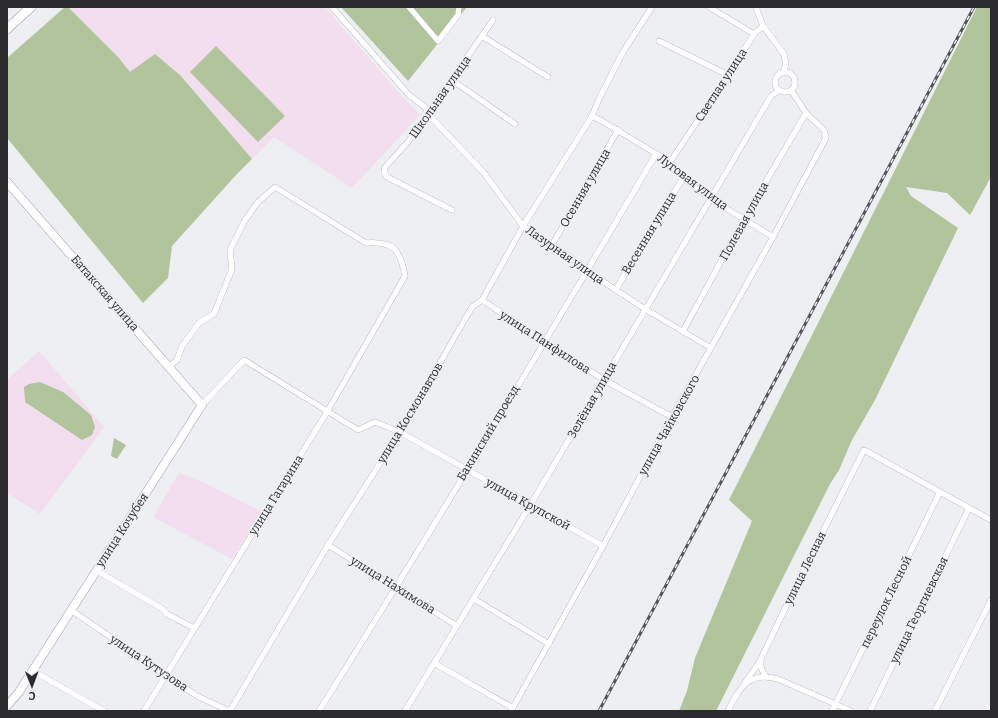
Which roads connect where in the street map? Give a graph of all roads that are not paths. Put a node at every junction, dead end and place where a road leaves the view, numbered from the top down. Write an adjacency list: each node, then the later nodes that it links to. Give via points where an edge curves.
1 (31, 7): 10 (main road)
2 (332, 7): 21 (street, Лазурная улица, via 409,95 425,107)
3 (409, 7): 4 (street, via 438,41 458,15)
4 (459, 7)
5 (652, 7): 22 (street, улица Космонавтов, via 623,52)
6 (709, 7): 11 (street)
7 (756, 7): 9 (street)
8 (493, 20): 12 (street, Школьная улица)
9 (763, 26): 11 (street, Светлая улица); 14 (street, via 784,54 786,64)
10 (7, 29)
11 (754, 34): 15 (street, Светлая улица)
12 (482, 36): 16 (street); 17 (street, Школьная улица)
13 (659, 41): 15 (street)
14 (783, 73): 18 (street, via 776,80); 19 (street, via 788,73 794,78 794,87)
15 (728, 76): 26 (street, Светлая улица)
16 (548, 77)
17 (452, 80): 21 (street, Школьная улица); 23 (street)
18 (779, 90): 19 (street); 29 (street, Зелёная улица, via 770,96)
19 (791, 90): 20 (street)
20 (806, 113): 31 (street, Полевая улица); 33 (street, улица Чайковского, via 824,130 826,138)
21 (428, 114): 30 (street, Школьная улица, via 408,142 385,167 384,172 387,177); 32 (street, Лазурная улица, via 484,173)
22 (592, 116): 24 (street, Луговая улица); 32 (street, улица Космонавтов)
23 (515, 124)
24 (618, 130): 25 (street, Луговая улица); 34 (street, Осенняя улица)
25 (656, 154): 26 (street, Луговая улица); 35 (street, Бакинский проезд)
26 (670, 162): 27 (street, Луговая улица)
27 (683, 178): 29 (street, Луговая улица); 36 (street, Весенняя улица)
28 (7, 182): 43 (main road, Батакская улица)
29 (711, 199): 31 (street, Луговая улица); 38 (street, Зелёная улица)
30 (452, 210)
31 (744, 220): 33 (street, Луговая улица); 39 (street, Полевая улица)
32 (523, 226): 34 (street, Лазурная улица); 37 (street, улица Космонавтов)
33 (773, 237): 41 (street, улица Чайковского)
34 (552, 245): 35 (street, Лазурная улица)
35 (587, 271): 36 (street, Лазурная улица); 40 (street, Бакинский проезд)
36 (616, 289): 38 (street, Лазурная улица)
37 (482, 300): 40 (street, улица Панфилова); 48 (street, улица Космонавтов, via 472,307)
38 (645, 309): 39 (street, Лазурная улица); 44 (street, Зелёная улица)
39 (683, 331): 41 (street, Лазурная улица)
40 (544, 341): 44 (street, улица Панфилова); 49 (street, Бакинский проезд)
41 (711, 348): 47 (street, улица Чайковского)
42 (244, 360): 45 (street, улица Кочубея); 46 (street, улица Крупской)
43 (169, 368): 45 (main road, Батакская улица); 46 (street, улица Гагарина, via 178,360 182,346 200,322 214,314 232,270 230,250 257,203 275,187 366,243 377,242 397,250 402,262 405,276)
44 (604, 380): 47 (street, улица Панфилова); 51 (street, Зелёная улица)
45 (202, 405): 56 (main road, улица Кочубея)
46 (327, 412): 48 (street, улица Крупской, via 358,430 376,422); 62 (street, улица Гагарина)
47 (672, 417): 55 (street, улица Чайковского)
48 (400, 432): 49 (street, улица Крупской); 54 (street, улица Космонавтов)
49 (466, 470): 51 (street, улица Крупской); 57 (street, Бакинский проезд)
50 (940, 492): 52 (street); 64 (street, улица Лесная, via 864,450); 70 (street, переулок Лесной)
51 (531, 504): 55 (street, улица Крупской); 58 (street, Зелёная улица)
52 (969, 508): 53 (street); 81 (street, улица Георгиевская)
53 (991, 520)
54 (328, 545): 57 (street, улица Нахимова); 75 (street, улица Космонавтов)
55 (603, 546): 63 (street, улица Чайковского)
56 (97, 571): 60 (main road, улица Кочубея); 62 (street)
57 (396, 587): 61 (street, улица Нахимова); 76 (street, Бакинский проезд)
58 (474, 599): 61 (street, Зелёная улица); 63 (street)
59 (991, 600): 82 (street)
60 (72, 610): 66 (main road, улица Кочубея); 67 (street, улица Кутузова)
61 (458, 626): 65 (street, Зелёная улица)
62 (194, 628): 67 (street, улица Гагарина)
63 (549, 644): 72 (street, улица Чайковского)
64 (760, 661): 68 (street); 69 (street, улица Лесная)
65 (434, 663): 72 (street); 77 (street, Зелёная улица)
66 (33, 671): 71 (main road, улица Кочубея, via 20,692); 73 (street)
67 (166, 676): 74 (street, улица Гагарина); 75 (street, улица Кутузова, via 197,696)
68 (765, 676): 69 (street); 70 (street)
69 (744, 684): 78 (street, улица Лесная)
70 (836, 704): 79 (street, переулок Лесной); 80 (street)
71 (7, 706)
72 (512, 709)
73 (104, 711)
74 (144, 711)
75 (229, 711)
76 (319, 711)
77 (405, 711)
78 (728, 711)
79 (832, 711)
80 (851, 711)
81 (870, 711)
82 (935, 711)

